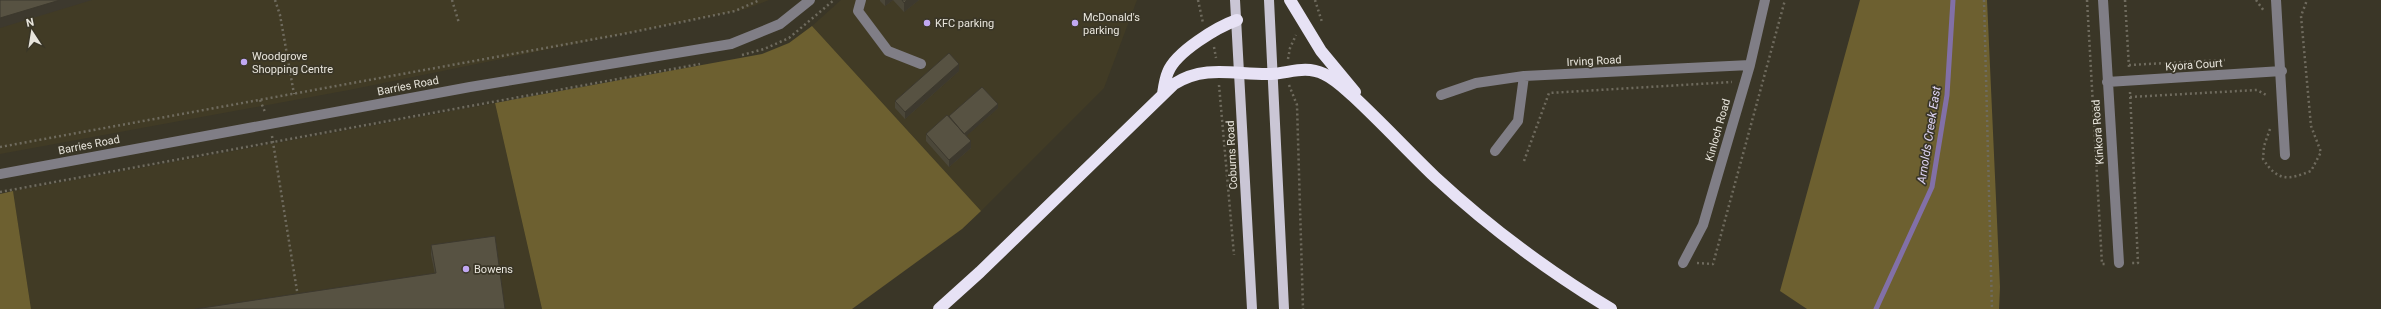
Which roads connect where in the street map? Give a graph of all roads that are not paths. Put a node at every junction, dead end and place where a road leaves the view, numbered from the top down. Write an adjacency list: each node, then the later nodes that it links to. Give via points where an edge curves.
1 (810, 0): 22 (street, Barries Road, via 780,24 731,44 470,87)
2 (861, 0): 10 (street, via 858,11 888,51)
3 (1235, 0): 9 (main road, Coburns Road)
4 (1269, 0): 14 (main road)
5 (1290, 0): 19 (highway, via 1307,30)
6 (1765, 0): 11 (street, Kinloch Road)
7 (2103, 0): 16 (street, Kinkora Road)
8 (2276, 0): 12 (street)
9 (1237, 20): 13 (main road, Coburns Road); 17 (highway, via 1208,34 1186,52 1168,71)
10 (921, 64)
11 (1750, 65): 15 (street, Irving Road); 23 (street, Kinloch Road, via 1703,225)
12 (2282, 71): 16 (street, Kyora Court); 21 (street)
13 (1239, 72): 14 (highway); 17 (highway, via 1217,71 1184,77); 26 (main road, Coburns Road)
14 (1272, 74): 19 (highway, via 1287,70 1312,70 1324,74); 27 (main road)
15 (1524, 76): 18 (street, Irving Road, via 1476,83); 20 (street, via 1518,121)
16 (2107, 82): 24 (street, Kinkora Road)
17 (1163, 94): 25 (highway)
18 (1441, 95)
19 (1371, 112): 28 (highway, via 1405,149 1468,207 1545,267)
20 (1495, 151)
21 (2285, 155)
22 (0, 174)
23 (1683, 263)
24 (2119, 263)
25 (940, 309)
26 (1252, 309)
27 (1284, 309)
28 (1611, 309)

